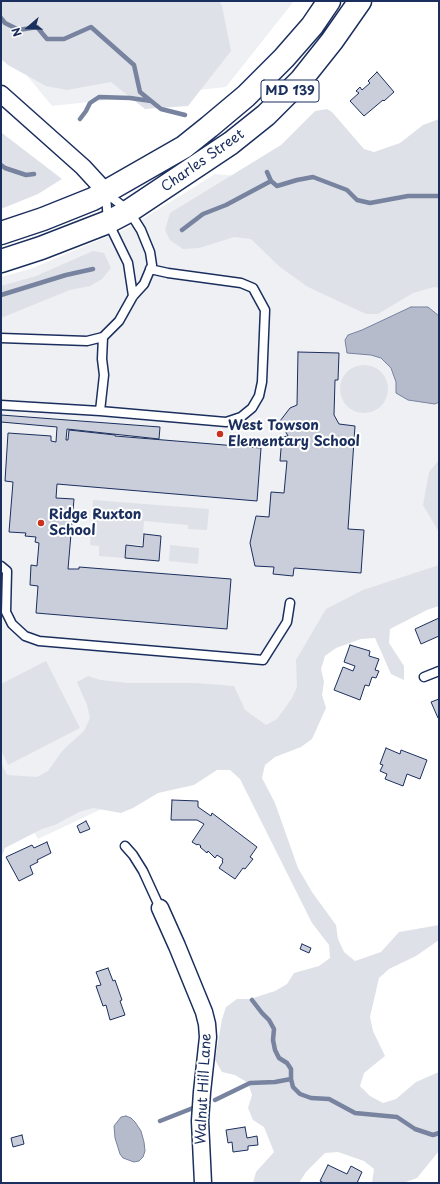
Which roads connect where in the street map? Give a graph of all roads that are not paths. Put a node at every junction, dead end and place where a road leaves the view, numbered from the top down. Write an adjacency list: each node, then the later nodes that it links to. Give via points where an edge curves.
1 (329, 1): 4 (main road, Charles Street / MD 139, via 312,26 284,58 210,127 184,147)
2 (360, 1): 5 (main road, Charles Street / MD 139, via 301,80 266,115 232,143)
3 (1, 94): 4 (street, via 83,167)
4 (106, 192): 5 (lane); 6 (lane); 7 (main road, Charles Street / MD 139, via 72,208)
5 (129, 211): 6 (main road, Charles Street / MD 139); 9 (lane, via 149,247 152,265)
6 (108, 222): 8 (main road, Charles Street / MD 139); 10 (lane, via 128,263)
7 (1, 233)
8 (1, 261)
9 (150, 269): 10 (lane, via 144,284); 14 (lane, via 242,283 253,288 265,310 262,382 259,396 252,408 241,417 226,422)
10 (133, 296): 12 (lane, via 119,321)
11 (1, 338): 12 (lane, via 87,341)
12 (103, 338): 14 (lane, via 104,375)
13 (1, 405): 14 (lane)
14 (100, 411)
15 (1, 566): 16 (lane, via 7,571 6,612 12,624 25,636 38,641 263,660 287,622)
16 (290, 603)
17 (439, 671): 18 (lane)
18 (424, 677)
19 (125, 846): 20 (lane, via 143,871)
20 (160, 908): 21 (street, Walnut Hill Lane, via 207,1024 200,1121)
21 (204, 1183)

